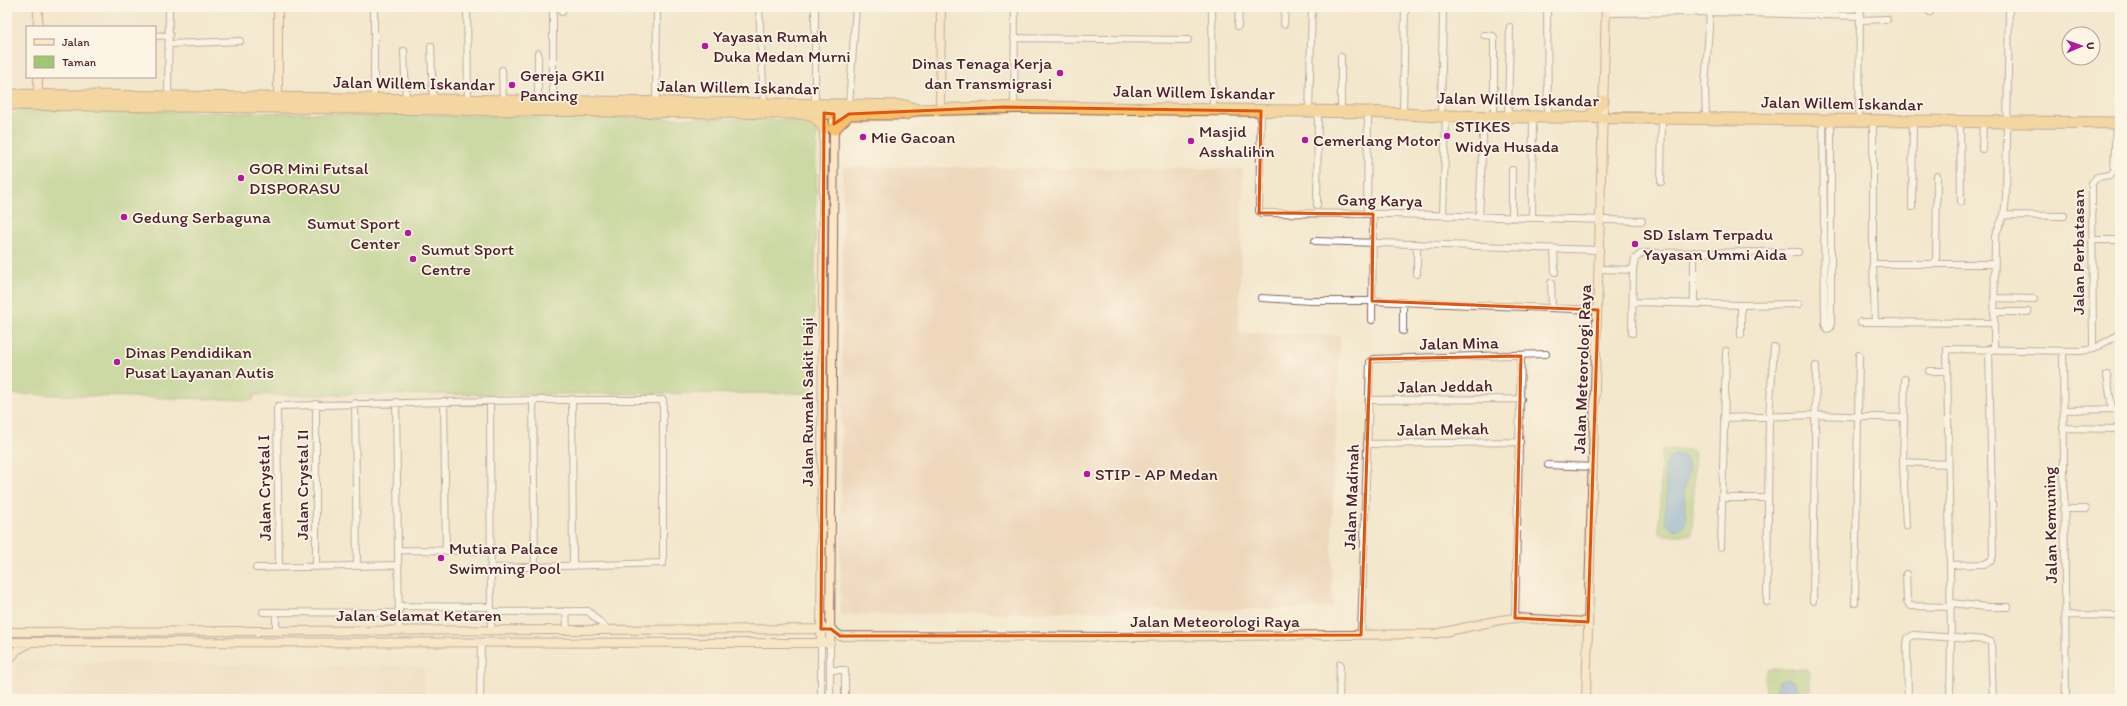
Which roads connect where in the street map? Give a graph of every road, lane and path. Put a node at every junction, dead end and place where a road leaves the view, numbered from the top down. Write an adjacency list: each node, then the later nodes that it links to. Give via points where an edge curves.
1 (38, 7): 28 (street)
2 (169, 7): 33 (street)
3 (278, 7): 47 (street)
4 (374, 7): 48 (street)
5 (467, 7): 51 (street)
6 (553, 7): 54 (street)
7 (657, 7): 57 (street)
8 (759, 7): 59 (street)
9 (856, 7): 61 (street)
10 (941, 7): 63 (street)
11 (1015, 7): 34 (street)
12 (1212, 7): 64 (street)
13 (1239, 7): 29 (street)
14 (1285, 7): 27 (street)
15 (1312, 7): 66 (street)
16 (1405, 7): 69 (street)
17 (1547, 7): 74 (street)
18 (1860, 7): 25 (street)
19 (2008, 7): 85 (street)
20 (815, 9): 62 (street)
21 (1606, 10): 24 (street); 55 (street, Jalan Meteorologi Raya)
22 (1721, 10): 24 (street); 25 (street)
23 (1443, 12): 70 (street)
24 (1710, 12): 78 (street)
25 (1860, 18): 26 (street); 80 (street)
26 (1888, 19)
27 (1284, 24)
28 (38, 26)
29 (1238, 26)
30 (1510, 27): 72 (street)
31 (1484, 35): 71 (street, via 1494,38)
32 (156, 36): 33 (street)
33 (170, 36): 37 (street)
34 (1014, 38): 35 (street); 60 (street)
35 (1188, 40)
36 (240, 41): 37 (street)
37 (170, 44): 46 (street)
38 (431, 46): 50 (street)
39 (404, 52): 49 (street)
40 (538, 53): 53 (street)
41 (1341, 57): 68 (street)
42 (502, 70): 52 (street)
43 (38, 78): 45 (street)
44 (7, 95): 45 (highway, Jalan Willem Iskandar)
45 (38, 95): 46 (highway, Jalan Willem Iskandar)
46 (168, 97): 56 (highway, Jalan Willem Iskandar)
47 (278, 98): 48 (highway, Jalan Willem Iskandar); 56 (highway, Jalan Willem Iskandar)
48 (374, 99): 49 (highway, Jalan Willem Iskandar)
49 (406, 100): 50 (highway, Jalan Willem Iskandar)
50 (433, 100): 51 (highway, Jalan Willem Iskandar)
51 (468, 100): 52 (highway, Jalan Willem Iskandar)
52 (502, 101): 53 (highway, Jalan Willem Iskandar)
53 (538, 101): 54 (highway, Jalan Willem Iskandar)
54 (553, 101): 57 (highway, Jalan Willem Iskandar)
55 (1603, 101): 75 (highway); 76 (street, Jalan Meteorologi Raya)
56 (255, 102): 58 (highway, Jalan Willem Iskandar); 62 (highway, Jalan Willem Iskandar)
57 (656, 103): 59 (highway, Jalan Willem Iskandar)
58 (7, 104)
59 (764, 104): 62 (highway, Jalan Willem Iskandar)
60 (1014, 107): 63 (highway, Jalan Willem Iskandar); 64 (highway, Jalan Willem Iskandar)
61 (849, 109): 62 (highway, Jalan Willem Iskandar); 63 (highway, Jalan Willem Iskandar, via 905,106 916,110); 87 (highway)
62 (822, 110): 87 (highway); 87 (street, Jalan Rumah Sakit Haji)
63 (940, 110)
64 (1213, 110): 65 (highway, Jalan Willem Iskandar)
65 (1261, 111): 66 (highway, Jalan Willem Iskandar); 95 (street, Gang Karya, via 1259,212)
66 (1314, 112): 68 (highway, Jalan Willem Iskandar); 93 (street)
67 (1368, 112): 68 (highway, Jalan Willem Iskandar); 69 (highway, Jalan Willem Iskandar); 95 (street)
68 (1341, 113)
69 (1403, 113): 70 (highway, Jalan Willem Iskandar)
70 (1443, 116): 71 (highway, Jalan Willem Iskandar); 96 (street)
71 (1489, 116): 72 (highway, Jalan Willem Iskandar); 98 (street)
72 (1508, 116): 73 (highway, Jalan Willem Iskandar)
73 (1533, 117): 74 (highway, Jalan Willem Iskandar); 101 (street)
74 (1548, 117): 75 (highway, Jalan Willem Iskandar)
75 (1589, 117): 76 (highway, Jalan Willem Iskandar)
76 (1603, 117): 77 (highway, Jalan Willem Iskandar); 102 (street, Jalan Meteorologi Raya)
77 (1662, 118): 78 (highway, Jalan Willem Iskandar); 91 (street)
78 (1706, 118): 79 (highway, Jalan Willem Iskandar)
79 (1827, 120): 80 (highway, Jalan Willem Iskandar); 109 (street)
80 (1859, 120): 81 (highway, Jalan Willem Iskandar)
81 (1874, 120): 82 (highway, Jalan Willem Iskandar); 114 (street)
82 (1913, 121): 83 (highway, Jalan Willem Iskandar); 94 (street)
83 (1960, 121): 84 (highway, Jalan Willem Iskandar); 92 (street)
84 (1983, 122): 85 (highway, Jalan Willem Iskandar); 88 (street)
85 (2006, 122): 86 (highway, Jalan Willem Iskandar); 97 (street)
86 (2118, 123): 104 (street, Jalan Perbatasan, via 2114,171 2110,175 2096,177 2092,183)
87 (829, 128): 218 (street, Jalan Rumah Sakit Haji); 219 (street, Jalan Rumah Sakit Haji)
88 (1982, 149)
89 (1512, 170): 100 (street)
90 (1937, 176): 115 (street)
91 (1661, 182)
92 (1961, 202)
93 (1317, 205)
94 (1912, 207)
95 (1370, 214): 96 (street, Gang Karya); 107 (street)
96 (1443, 215): 98 (street, Gang Karya)
97 (2004, 215): 99 (street); 116 (street, via 1995,233)
98 (1479, 216): 100 (street, Gang Karya)
99 (2064, 216)
100 (1512, 218): 101 (street, Gang Karya)
101 (1532, 218): 102 (street, Gang Karya)
102 (1600, 220): 103 (street, Gang Karya); 111 (street, Jalan Meteorologi Raya)
103 (1642, 221)
104 (2092, 240): 105 (street); 145 (street, Jalan Perbatasan)
105 (2120, 240)
106 (1315, 241): 107 (street)
107 (1373, 244): 108 (street); 125 (street)
108 (1417, 244): 110 (street); 120 (street)
109 (1828, 244): 109 (street, via 1832,324 1830,328 1826,328 1824,324)
110 (1554, 249): 111 (street); 119 (street)
111 (1600, 250): 117 (street, Jalan Meteorologi Raya)
112 (1694, 252): 113 (street); 118 (street, via 1640,254 1635,259); 128 (street)
113 (1798, 252)
114 (1873, 264): 115 (street); 137 (street)
115 (1936, 264): 116 (street)
116 (1994, 264): 123 (street)
117 (1600, 268): 118 (street); 132 (street, Jalan Meteorologi Raya)
118 (1633, 270): 126 (street)
119 (1555, 272)
120 (1417, 274)
121 (1551, 283): 131 (street)
122 (1261, 298): 125 (street)
123 (1994, 298): 124 (street); 133 (street)
124 (2034, 299)
125 (1372, 301): 127 (street); 135 (street)
126 (1634, 302): 128 (street); 140 (street)
127 (1403, 303): 131 (street); 139 (street)
128 (1694, 303): 130 (street)
129 (1799, 304): 130 (street)
130 (1741, 305): 142 (street)
131 (1552, 308): 132 (street)
132 (1598, 310): 181 (street, Jalan Meteorologi Raya)
133 (1994, 312): 134 (street); 138 (street)
134 (2028, 312)
135 (1372, 320)
136 (1861, 322): 137 (street)
137 (1875, 322): 138 (street)
138 (1994, 323): 144 (street)
139 (1403, 331)
140 (1632, 333)
141 (2120, 334): 145 (street)
142 (1741, 335)
143 (1774, 347): 171 (street)
144 (1991, 349): 147 (street); 154 (street, via 1947,349); 192 (street, via 1993,555 1991,561 1984,564)
145 (2093, 349): 147 (street)
146 (1726, 351): 172 (street)
147 (2063, 351): 168 (street, Jalan Kemuning)
148 (1546, 354): 150 (street, Jalan Mina)
149 (1859, 355): 170 (street)
150 (1521, 356): 151 (street, Jalan Mina); 158 (street)
151 (1372, 360): 160 (street, Jalan Madinah)
152 (1816, 366): 169 (street)
153 (1929, 371): 154 (street)
154 (1948, 371): 179 (street)
155 (2107, 375): 167 (street)
156 (1905, 379): 173 (street)
157 (572, 399): 159 (street); 196 (street); 196 (street, via 664,401 664,563)
158 (1521, 399): 160 (street, Jalan Jeddah); 176 (street)
159 (533, 400): 161 (street); 195 (street)
160 (1369, 400): 177 (street, Jalan Madinah)
161 (490, 401): 163 (street); 190 (street)
162 (396, 402): 163 (street); 164 (street); 188 (street)
163 (444, 402): 189 (street)
164 (355, 403): 165 (street); 194 (street)
165 (316, 404): 193 (street, Jalan Crystal II); 197 (street, Jalan Crystal I, via 281,405 277,409)
166 (2120, 408): 167 (street)
167 (2112, 409): 168 (street)
168 (2064, 410): 174 (street, Jalan Kemuning)
169 (1816, 415): 170 (street); 171 (street); 201 (street)
170 (1858, 415): 173 (street); 203 (street)
171 (1769, 416): 172 (street); 183 (street)
172 (1724, 418): 182 (street)
173 (1903, 418): 178 (street)
174 (2063, 428): 175 (street); 184 (street, Jalan Kemuning)
175 (2117, 429)
176 (1520, 442): 177 (street, Jalan Mekah); 214 (street)
177 (1367, 444): 227 (street, Jalan Madinah)
178 (1903, 462): 179 (street); 186 (street)
179 (1948, 464): 192 (street)
180 (1548, 465): 181 (street)
181 (1594, 467): 215 (street, Jalan Meteorologi Raya)
182 (1722, 498): 183 (street); 187 (street)
183 (1768, 498): 202 (street)
184 (2063, 509): 185 (street); 213 (street, Jalan Kemuning)
185 (2086, 509)
186 (1906, 526)
187 (1721, 547)
188 (398, 550): 189 (street); 191 (street)
189 (446, 551): 190 (street)
190 (491, 551): 199 (street)
191 (398, 565): 194 (street); 204 (street)
192 (1950, 565): 206 (street)
193 (316, 566): 194 (street); 197 (street)
194 (357, 566)
195 (535, 566): 196 (street); 199 (street)
196 (573, 566)
197 (279, 567): 198 (street)
198 (256, 568)
199 (491, 568): 207 (street)
200 (1906, 574): 206 (street, via 1910,606)
201 (1813, 600)
202 (1767, 602)
203 (1855, 603)
204 (399, 606): 207 (street); 211 (street)
205 (2008, 607): 206 (street)
206 (1951, 609): 229 (street)
207 (491, 610): 208 (street); 221 (street)
208 (566, 611): 216 (street); 217 (street, via 588,611)
209 (263, 612): 210 (street)
210 (276, 612): 211 (street); 224 (street)
211 (399, 613): 220 (street)
212 (2120, 616): 213 (street)
213 (2065, 617): 250 (street, Jalan Kemuning)
214 (1515, 618): 215 (street, Jalan Meteorologi Raya); 227 (street, Jalan Meteorologi Raya, via 1435,634)
215 (1588, 622): 246 (street, Jalan Meteorologi Raya)
216 (567, 629): 217 (street, Jalan Selamat Ketaren); 221 (street, Jalan Selamat Ketaren)
217 (607, 629): 222 (street, Jalan Selamat Ketaren)
218 (821, 629): 219 (street, Jalan Selamat Ketaren); 222 (street, Jalan Selamat Ketaren); 236 (street, Jalan Rumah Sakit Haji)
219 (831, 629): 228 (street); 237 (street, Jalan Rumah Sakit Haji)
220 (399, 630): 221 (street, Jalan Selamat Ketaren); 225 (street, Jalan Selamat Ketaren)
221 (491, 630)
222 (639, 630): 235 (street)
223 (118, 631): 224 (street, Jalan Selamat Ketaren); 226 (street, Jalan Selamat Ketaren); 232 (street)
224 (276, 631): 225 (street, Jalan Selamat Ketaren)
225 (310, 631): 233 (street)
226 (7, 632)
227 (1361, 635): 228 (street, Jalan Meteorologi Raya)
228 (840, 636): 237 (street)
229 (1951, 638): 247 (street, via 1914,635 1908,638); 248 (street); 249 (street, via 1991,642)
230 (7, 642): 231 (street, Jalan Selamat Ketaren)
231 (30, 642): 232 (street, Jalan Selamat Ketaren); 238 (street, via 17,650)
232 (118, 642): 233 (street, Jalan Selamat Ketaren)
233 (310, 643): 234 (street, Jalan Selamat Ketaren)
234 (481, 643): 235 (street, Jalan Selamat Ketaren); 241 (street)
235 (639, 643): 236 (street, Jalan Selamat Ketaren)
236 (821, 643): 237 (street, Jalan Selamat Ketaren); 242 (street, Jalan Rumah Sakit Haji)
237 (830, 643): 240 (street, Jalan Rumah Sakit Haji)
238 (7, 663)
239 (1340, 664): 245 (street)
240 (830, 670): 243 (street, Jalan Rumah Sakit Haji); 244 (street, via 845,670)
241 (480, 699)
242 (821, 699)
243 (830, 699)
244 (845, 699)
245 (1339, 699)
246 (1586, 699)
247 (1908, 699)
248 (1950, 699)
249 (1993, 699)
250 (2066, 699)

